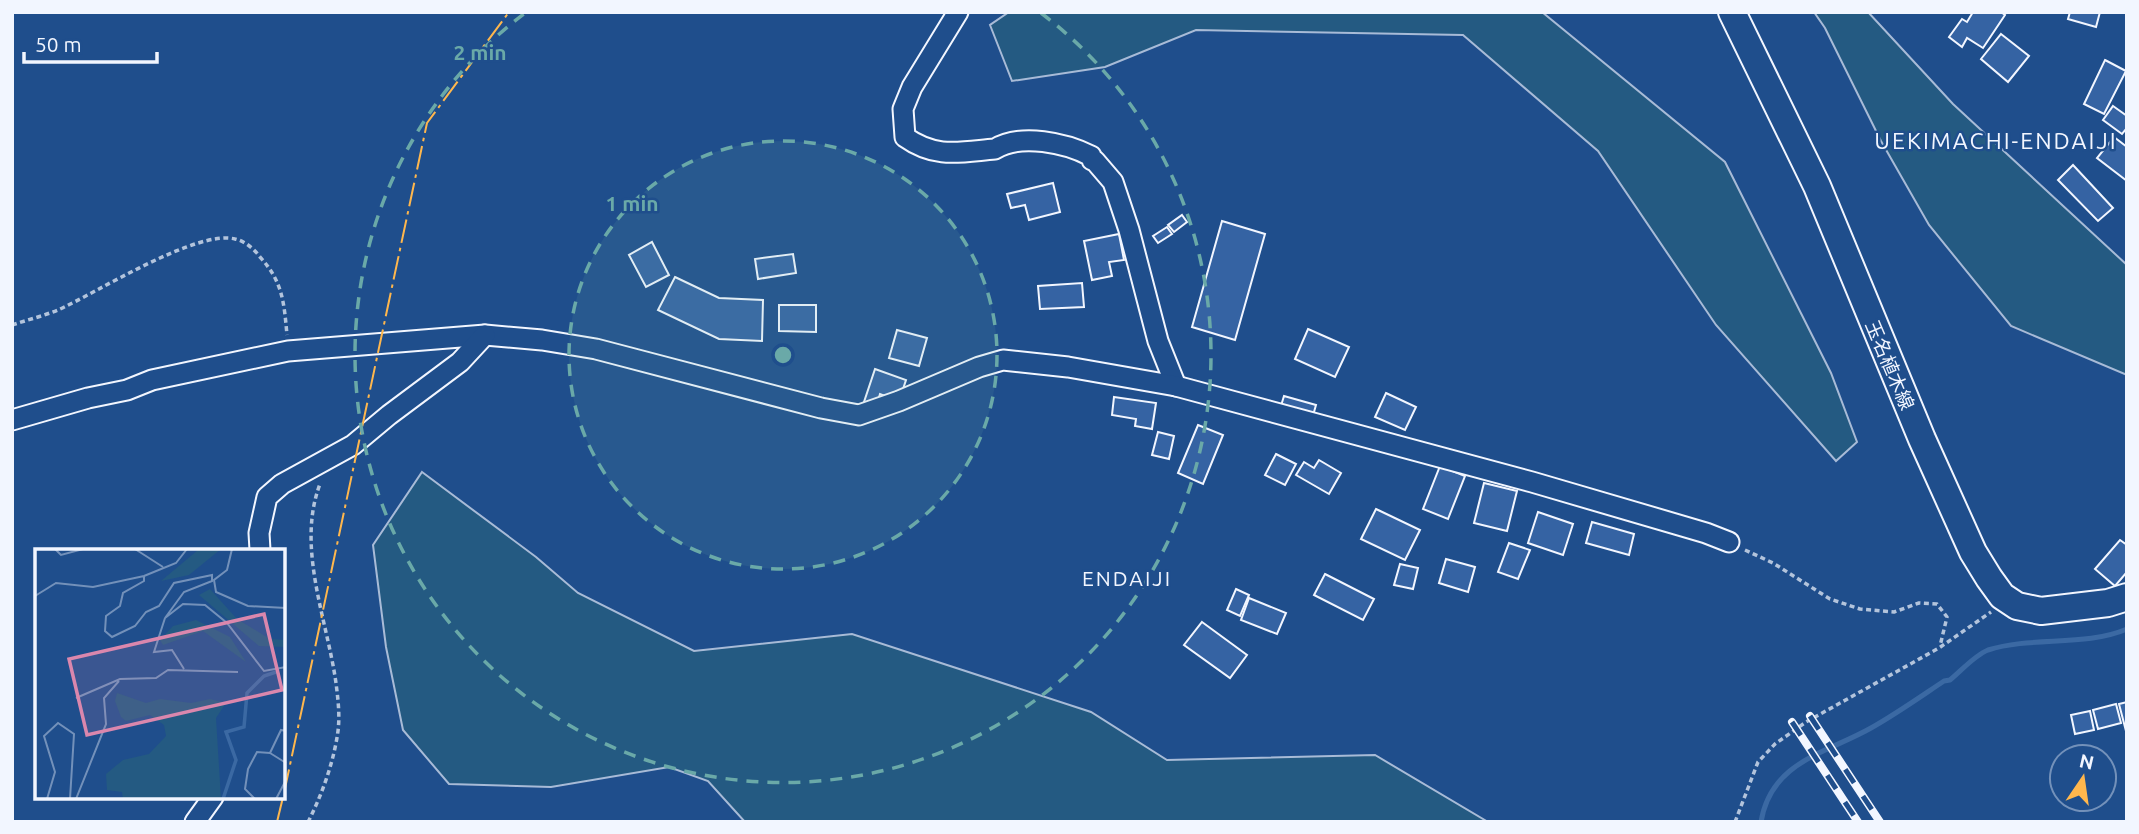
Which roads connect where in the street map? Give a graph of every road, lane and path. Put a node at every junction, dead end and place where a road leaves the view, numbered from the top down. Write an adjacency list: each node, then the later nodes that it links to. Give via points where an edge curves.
1 (958, 12): 6 (street, via 912,87 903,109 905,137 920,148 945,153 1038,141 1075,147 1091,156 1113,182 1158,341)
2 (1732, 12): 11 (main road, 玉名植木線, via 1816,186 1973,552)
3 (12, 325): 5 (path, via 56,311 181,249 233,238 252,247 274,272 284,299)
4 (485, 335): 5 (street); 6 (street, via 596,349 859,415 1003,360); 8 (street, via 460,362)
5 (288, 351): 7 (street, via 152,380)
6 (1176, 386): 9 (street, via 1532,482)
7 (12, 420)
8 (330, 459): 10 (street, via 267,497); 16 (path, via 313,503 311,532 331,650 338,730)
9 (1729, 542): 13 (path, via 1830,599 1860,608 1894,612 1919,603 1937,604 1947,617)
10 (260, 549)
11 (2002, 596): 12 (main road, via 2017,606 2041,611); 13 (path, via 1988,615)
12 (2127, 597)
13 (1939, 648): 17 (path, via 1775,744 1758,761)
14 (212, 799): 15 (street)
15 (195, 822)
16 (308, 822)
17 (1735, 822)

